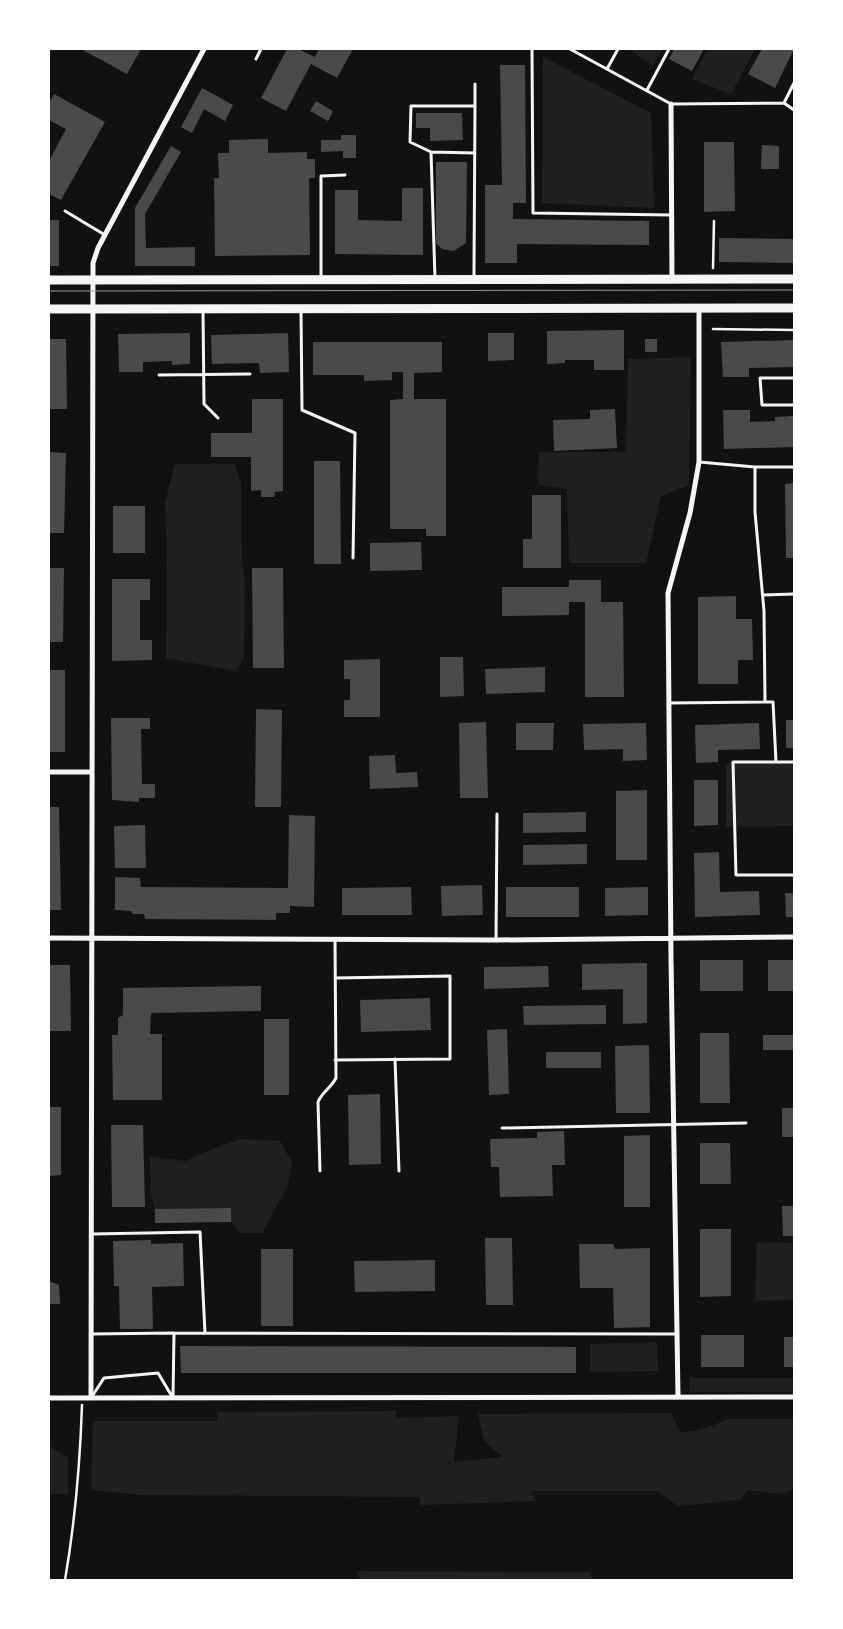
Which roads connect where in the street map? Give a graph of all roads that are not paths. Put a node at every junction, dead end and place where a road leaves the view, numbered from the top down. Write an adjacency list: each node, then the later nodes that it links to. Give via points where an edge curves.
1 (204, 49): 21 (street)
2 (261, 49): 7 (lane)
3 (532, 49): 20 (lane, via 533,212)
4 (570, 49): 8 (lane)
5 (618, 49): 8 (lane)
6 (669, 49): 11 (lane)
7 (256, 59)
8 (607, 69): 11 (lane)
9 (794, 83): 12 (lane)
10 (475, 84): 14 (lane)
11 (647, 90): 13 (lane)
12 (784, 103): 13 (lane); 15 (lane)
13 (671, 104): 20 (street)
14 (475, 106): 16 (lane, via 411,106 410,142); 17 (lane)
15 (794, 110)
16 (431, 152): 17 (lane); 22 (lane)
17 (475, 153): 23 (lane)
18 (345, 175): 28 (lane, via 321,176)
19 (65, 211): 21 (lane)
20 (671, 215): 24 (street)
21 (105, 235): 27 (street, via 94,258)
22 (435, 279): 23 (main road); 28 (main road)
23 (474, 279): 24 (main road)
24 (672, 279): 25 (main road)
25 (794, 279)
26 (49, 280): 27 (main road)
27 (93, 280): 28 (main road); 32 (street)
28 (321, 280)
29 (700, 308): 30 (main road); 34 (main road); 41 (street)
30 (794, 308)
31 (49, 309): 32 (main road)
32 (93, 309): 33 (main road); 52 (street)
33 (203, 309): 34 (main road); 35 (lane)
34 (301, 309): 44 (lane, via 302,410 355,433)
35 (204, 374): 36 (lane); 37 (lane); 40 (lane, via 204,404)
36 (250, 374)
37 (159, 375)
38 (794, 378): 39 (lane, via 760,378 762,405)
39 (794, 405)
40 (218, 418)
41 (699, 462): 42 (lane); 48 (street, via 690,513 668,593)
42 (755, 467): 43 (lane); 46 (lane, via 755,512)
43 (794, 467)
44 (353, 558)
45 (794, 594): 46 (lane)
46 (763, 595): 47 (lane)
47 (765, 702): 48 (lane); 49 (lane, via 773,702)
48 (669, 703): 58 (street)
49 (776, 762): 50 (lane); 54 (lane, via 733,762 736,875)
50 (794, 762)
51 (49, 772): 52 (street)
52 (92, 772): 57 (street)
53 (497, 814): 60 (lane)
54 (794, 875)
55 (794, 937): 58 (street)
56 (49, 938): 57 (street)
57 (92, 938): 59 (street); 69 (street)
58 (671, 938): 60 (street); 64 (street)
59 (335, 939): 60 (street); 61 (lane)
60 (496, 940)
61 (335, 978): 62 (lane, via 450,976 450,1059); 63 (lane)
62 (395, 1059): 63 (lane); 68 (lane)
63 (335, 1060): 67 (lane, via 336,1078 318,1102)
64 (673, 1123): 65 (lane); 66 (lane); 73 (street)
65 (746, 1123)
66 (502, 1128)
67 (320, 1171)
68 (399, 1171)
69 (91, 1234): 71 (lane, via 200,1232); 72 (street)
70 (174, 1333): 71 (lane); 72 (lane); 78 (lane)
71 (205, 1333): 73 (lane)
72 (91, 1334): 77 (street)
73 (677, 1334): 74 (street)
74 (678, 1396): 75 (street); 78 (street)
75 (794, 1397)
76 (49, 1398): 77 (street)
77 (91, 1398): 78 (street); 78 (lane, via 104,1378 158,1374)
78 (173, 1398)

